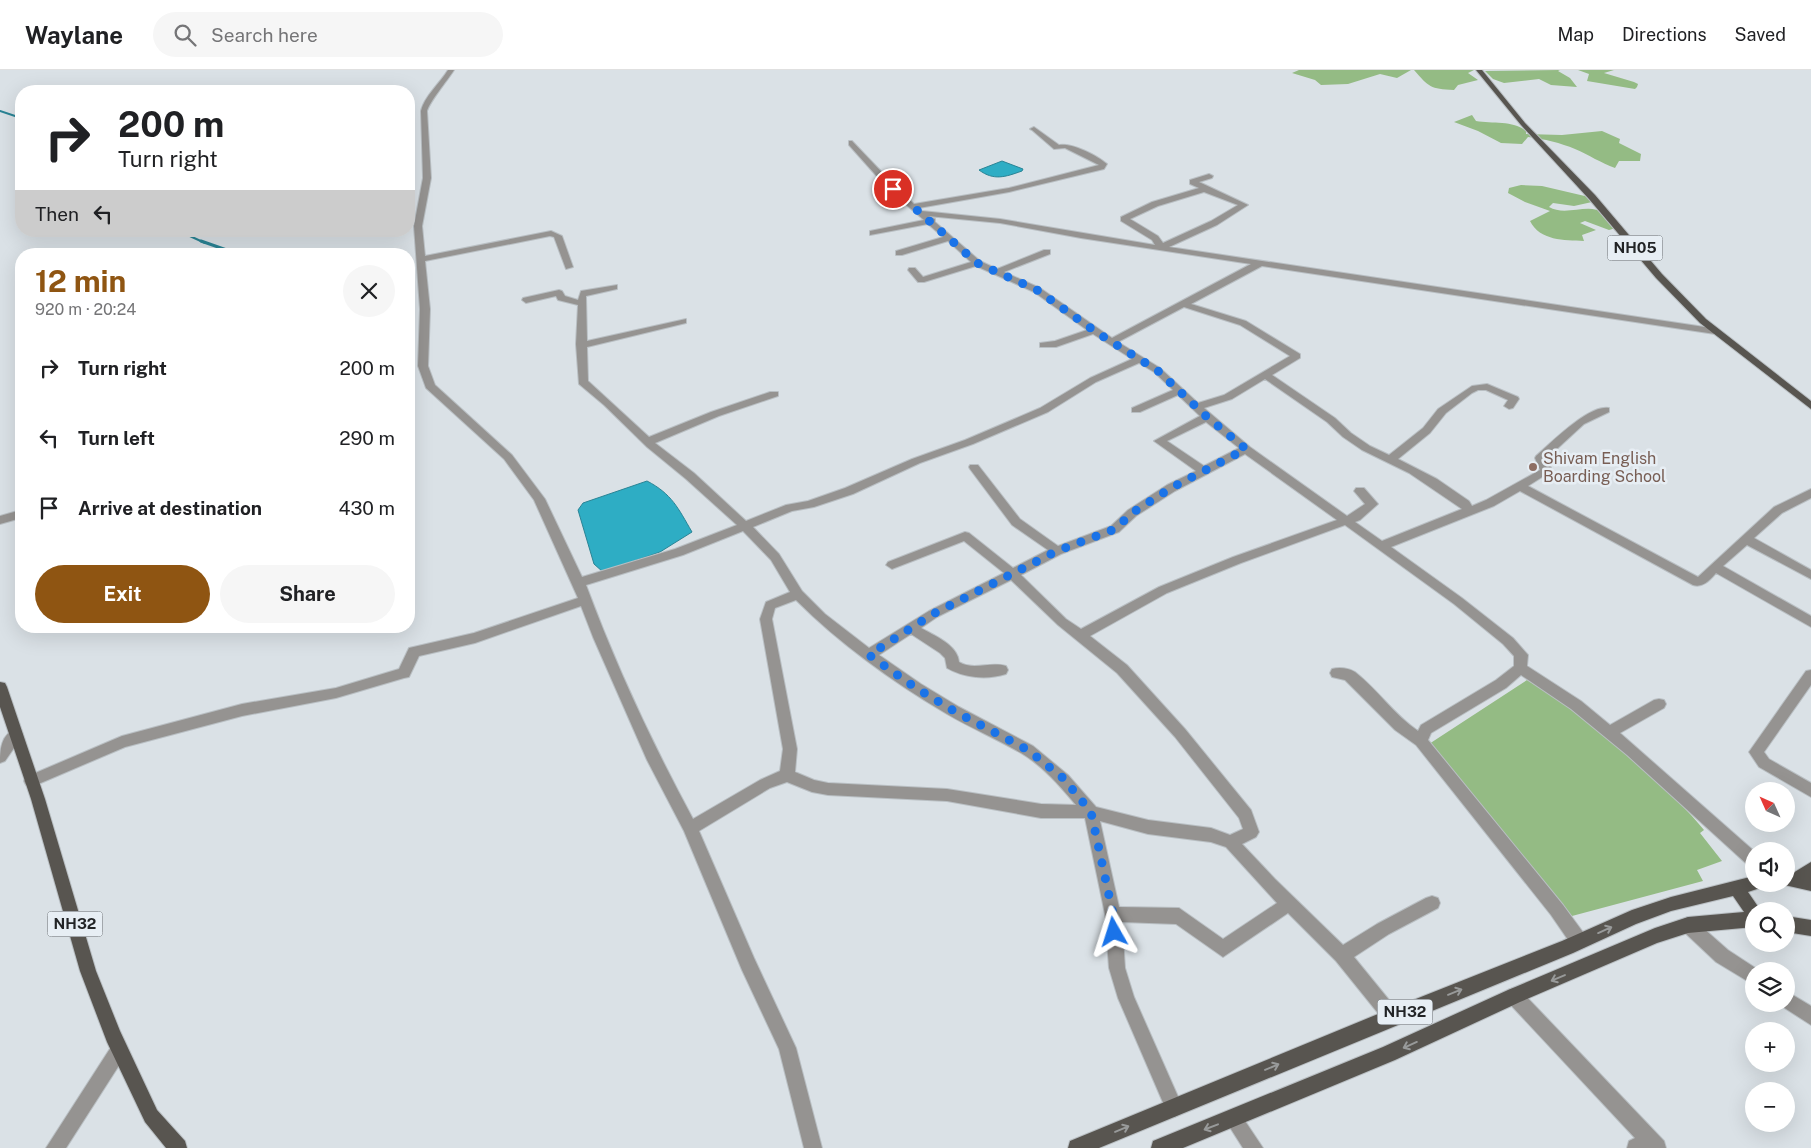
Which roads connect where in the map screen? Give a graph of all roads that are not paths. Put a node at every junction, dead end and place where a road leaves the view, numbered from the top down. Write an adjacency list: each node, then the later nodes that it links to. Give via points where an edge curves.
1 (451, 70): 15 (street, via 426,103 424,111 427,178 418,226)
2 (1480, 70): 27 (main road, NH05, via 1523,124 1592,197 1659,276)
3 (1034, 129): 7 (street, via 1057,147 1072,148 1103,164 1037,184)
4 (852, 143): 7 (street, via 893,189)
5 (1209, 176): 6 (street, via 1193,182)
6 (1204, 189): 12 (street, via 1155,204 1124,219 1155,238); 12 (street, via 1244,205 1214,223 1168,242)
7 (915, 206): 8 (street)
8 (923, 213): 9 (street); 12 (street, via 1000,221)
9 (932, 221): 10 (street); 11 (street)
10 (874, 232)
11 (950, 238): 14 (street); 16 (street)
12 (1162, 248): 17 (street)
13 (1047, 252): 20 (street)
14 (899, 254)
15 (420, 260): 18 (street, via 551,233 558,236); 61 (street, via 425,309 422,366 430,386 508,457 540,499)
16 (977, 263): 19 (street, via 921,280); 20 (street)
17 (1260, 263): 24 (street); 27 (street)
18 (569, 267)
19 (912, 270)
20 (997, 272): 26 (street, via 1037,290)
21 (614, 288): 23 (street, via 584,293)
22 (526, 300): 23 (street, via 559,293 569,302)
23 (581, 303): 29 (street)
24 (1186, 305): 28 (street); 32 (street, via 1243,323 1297,356)
25 (683, 321): 29 (street)
26 (1095, 330): 28 (street); 30 (street, via 1056,344)
27 (1715, 331): 36 (main road, NH05)
28 (1113, 341): 31 (street)
29 (581, 344): 41 (street, via 582,382)
30 (1043, 345)
31 (1140, 360): 33 (street, via 1157,370); 53 (street, via 1093,380 1044,410 1011,425 916,460 849,491 790,508)
32 (1266, 375): 37 (street, via 1228,397); 43 (street, via 1331,420 1347,436)
33 (1179, 391): 37 (street); 38 (street)
34 (774, 394): 41 (street)
35 (1508, 406): 43 (street, via 1514,399 1482,385 1472,387)
36 (1811, 406)
37 (1197, 407): 40 (street)
38 (1136, 410)
39 (1605, 410): 46 (street, via 1580,422 1540,458 1545,472)
40 (1207, 417): 42 (street); 45 (street, via 1159,440)
41 (648, 442): 53 (street)
42 (1246, 449): 45 (street); 52 (street)
43 (1391, 460): 49 (street, via 1433,482)
44 (974, 466): 56 (street, via 1016,522)
45 (1205, 472): 56 (street, via 1171,488 1132,513 1115,529)
46 (1519, 486): 49 (street, via 1490,503); 58 (street, via 1697,582)
47 (1360, 491): 52 (street, via 1372,504)
48 (1811, 493): 54 (street, via 1778,510)
49 (1469, 510): 55 (street)
50 (15, 516): 51 (street)
51 (0, 520)
52 (1346, 522): 55 (street); 66 (street, via 1237,560 1164,590)
53 (745, 526): 61 (street, via 679,552); 62 (street, via 774,557)
54 (1746, 539): 58 (street); 60 (street)
55 (1381, 546): 68 (street, via 1508,641 1521,655)
56 (1057, 551): 59 (street)
57 (892, 565): 59 (street, via 965,536)
58 (1715, 567): 64 (street)
59 (1013, 574): 65 (street); 66 (street, via 1062,622)
60 (1811, 575)
61 (579, 583): 63 (street)
62 (798, 594): 67 (street); 78 (street, via 770,605 766,619 790,749)
63 (585, 600): 79 (street, via 475,638 414,652 404,673 336,693 242,710 122,742); 82 (street, via 654,760)
64 (1811, 622)
65 (911, 628): 67 (street); 69 (street, via 945,649 952,657 952,664 961,670 976,673)
66 (1080, 635): 83 (street, via 1122,669 1180,733 1246,815 1251,832)
67 (869, 655): 81 (street, via 954,711 1028,750 1063,778)
68 (1520, 668): 74 (street, via 1576,705); 76 (street, via 1501,684 1426,729)
69 (1001, 670)
70 (1337, 673): 76 (street, via 1349,675 1400,726)
71 (1811, 675): 80 (street, via 1756,752 1764,763)
72 (0, 687): 75 (main road, NH32)
73 (1659, 704): 74 (street)
74 (1609, 733): 84 (street)
75 (16, 735): 77 (street); 79 (main road, NH32)
76 (1421, 741): 97 (street)
77 (0, 757)
78 (787, 775): 81 (street, via 828,789 947,795 1041,811); 82 (street, via 765,784)
79 (32, 781): 104 (main road, NH32, via 88,971)
80 (1811, 791)
81 (1091, 812): 83 (street, via 1148,827 1211,835); 92 (street)
82 (690, 828): 110 (street, via 788,1048)
83 (1231, 842): 90 (street)
84 (1745, 853)
85 (1811, 869): 86 (main road)
86 (1798, 881)
87 (1745, 885): 88 (main road, NH32)
88 (1736, 887): 89 (main road); 97 (main road, NH32, one-way to 88, via 1671,904)
89 (1746, 902)
90 (1290, 903): 92 (street, via 1223,949 1179,916); 98 (street)
91 (1432, 904): 98 (street)
92 (1113, 914): 105 (street, via 1117,968 1126,998)
93 (1745, 920): 94 (main road, NH32)
94 (1688, 925): 99 (street, via 1722,956); 100 (main road, NH32, one-way to 100)
95 (1795, 925): 96 (main road)
96 (1811, 928)
97 (1579, 941): 103 (main road, NH32, one-way to 97)
98 (1342, 955): 103 (street)
99 (1745, 971)
100 (1514, 996): 106 (main road, NH32, one-way to 106, via 1428,1037); 107 (street)
101 (1795, 1005): 102 (street)
102 (1811, 1016)
103 (1392, 1017): 105 (main road, NH32, one-way to 103)
104 (120, 1050): 108 (street); 109 (main road, NH32, via 151,1116)
105 (1174, 1108): 111 (main road, NH32, one-way to 105)
106 (1233, 1118): 112 (main road, NH32, one-way to 112); 113 (street)
107 (1647, 1145)
108 (55, 1148)
109 (178, 1148)
110 (813, 1148)
111 (1077, 1148)
112 (1160, 1148)
113 (1254, 1148)

